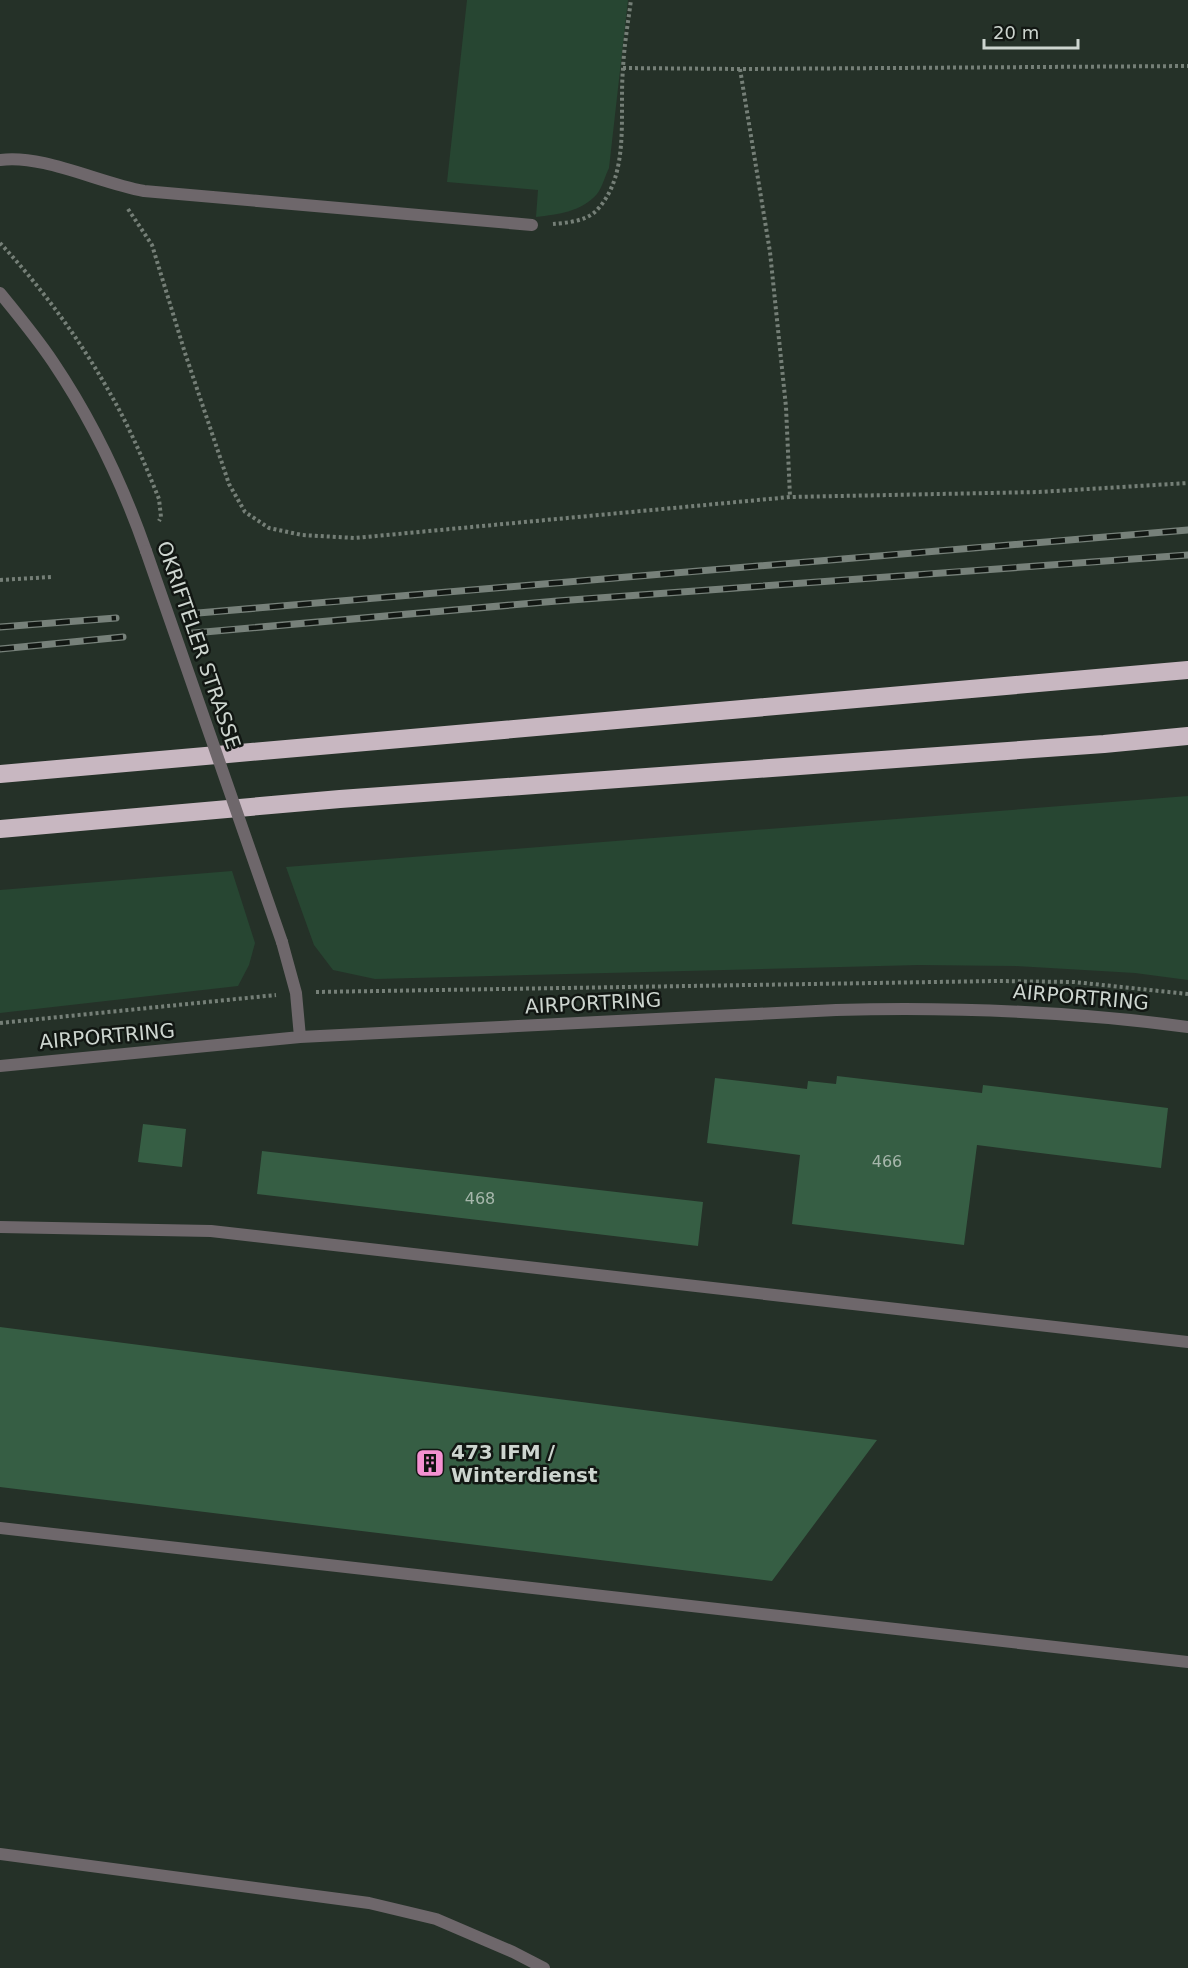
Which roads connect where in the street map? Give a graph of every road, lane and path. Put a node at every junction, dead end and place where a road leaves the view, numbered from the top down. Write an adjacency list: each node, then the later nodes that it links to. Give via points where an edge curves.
1 (631, 0): 3 (path)
2 (1188, 66): 4 (path)
3 (622, 68): 4 (path); 7 (path, via 619,163 611,189 595,212 578,220)
4 (740, 69): 10 (path, via 770,252 786,407)
5 (0, 160): 6 (street, via 31,160)
6 (110, 184): 7 (street, via 144,191); 10 (path, via 152,244 229,484 245,512 269,528 302,535 355,538)
7 (532, 225)
8 (0, 293): 17 (street, OKRIFTELER STRASSE, bridge, via 53,362 131,508 282,942)
9 (1188, 483): 10 (path, via 1039,492)
10 (790, 497)
11 (51, 577): 12 (path)
12 (0, 580)
13 (1188, 670): 15 (highway)
14 (1188, 736): 16 (highway)
15 (0, 774)
16 (0, 829)
17 (296, 993): 18 (path, via 997,981 1074,982); 19 (path); 21 (street, OKRIFTELER STRASSE)
18 (1188, 994)
19 (0, 1023)
20 (1188, 1027): 21 (street, AIRPORTRING, via 1103,1017 922,1008)
21 (300, 1037): 22 (street, AIRPORTRING)
22 (0, 1066)
23 (0, 1227): 24 (street, via 211,1231)
24 (1188, 1342)
25 (0, 1528): 26 (street)
26 (1188, 1662)
27 (0, 1854): 28 (street, via 369,1903 436,1919)
28 (544, 1968)

